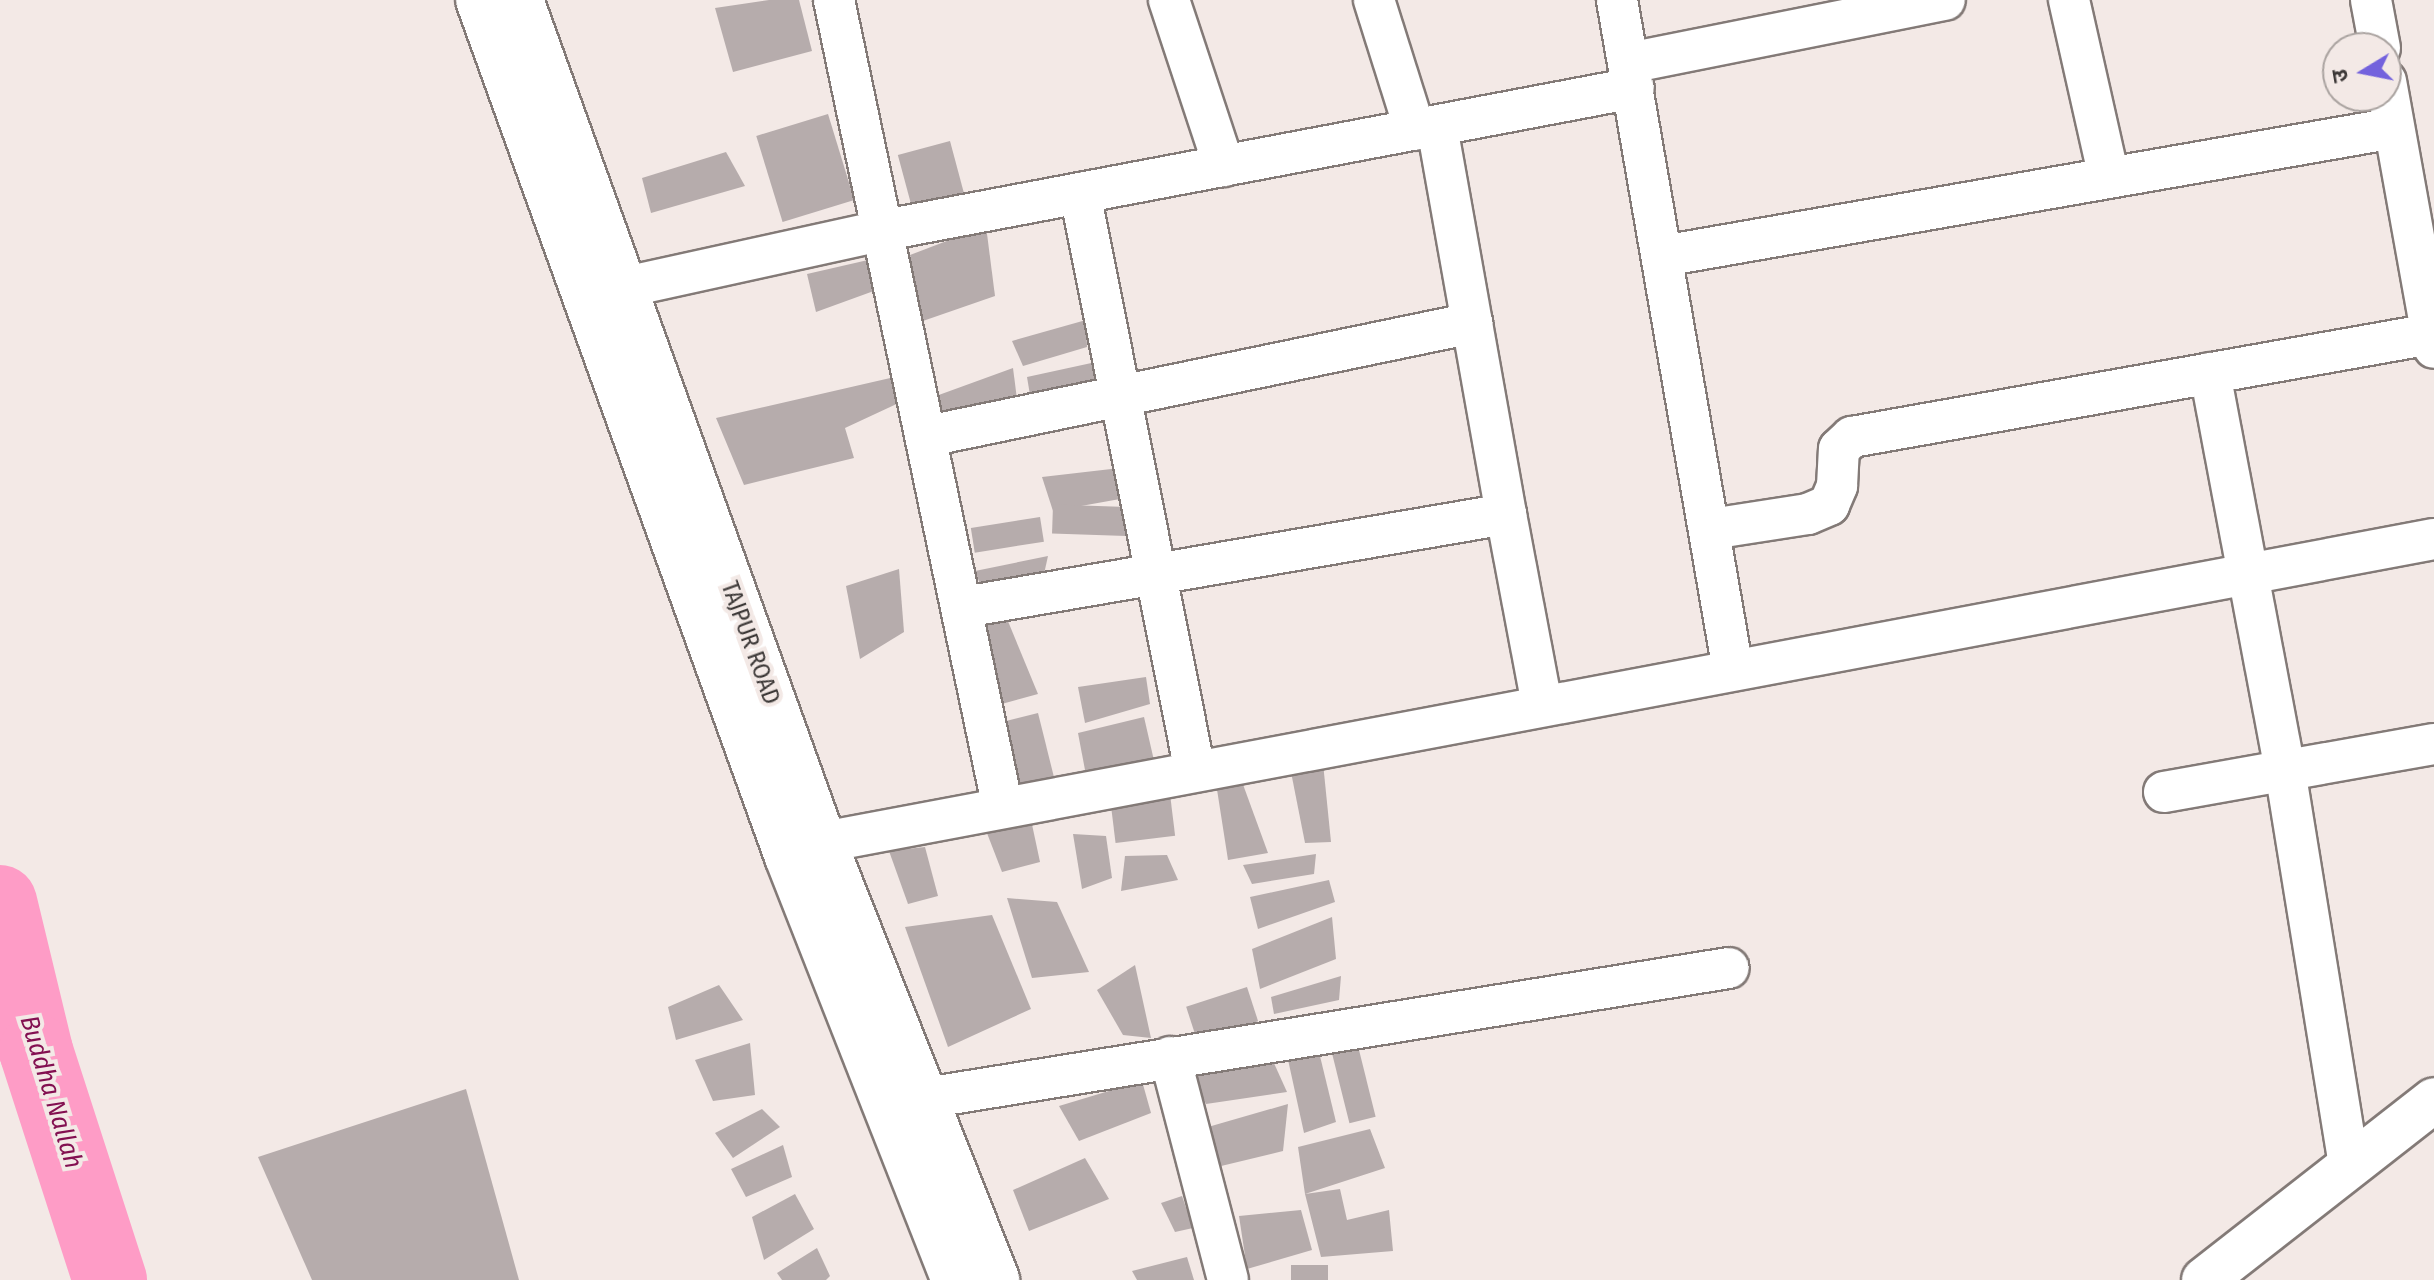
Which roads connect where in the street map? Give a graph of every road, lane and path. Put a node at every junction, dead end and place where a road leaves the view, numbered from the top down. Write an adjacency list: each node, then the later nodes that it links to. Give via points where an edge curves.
1 (478, 0): 37 (main road, TAJPUR ROAD)
2 (521, 0): 20 (main road, TAJPUR ROAD)
3 (834, 0): 18 (street)
4 (1169, 0): 15 (street)
5 (1374, 0): 13 (street)
6 (1617, 0): 11 (street)
7 (1945, 0): 11 (street)
8 (2069, 0): 16 (street)
9 (2371, 0): 10 (street)
10 (2377, 32)
11 (1631, 76): 13 (street); 19 (street)
12 (2391, 112): 14 (street)
13 (1426, 128): 15 (street); 21 (street)
14 (2394, 128): 16 (street); 22 (street)
15 (1224, 166): 17 (street)
16 (2109, 178): 19 (street)
17 (1080, 193): 18 (street); 24 (street)
18 (885, 230): 20 (street); 25 (street)
19 (1663, 256): 27 (street)
20 (621, 288): 37 (main road, TAJPUR ROAD)
21 (1472, 323): 24 (street); 26 (street)
22 (2433, 341): 23 (street)
23 (2210, 373): 27 (street, via 1852,437 1839,449 1837,486 1829,505 1808,514); 30 (street)
24 (1122, 396): 25 (street); 29 (street)
25 (928, 436): 31 (street)
26 (1506, 514): 29 (street); 33 (street)
27 (1711, 529): 32 (street)
28 (2434, 539): 30 (street)
29 (1155, 574): 31 (street); 36 (street)
30 (2251, 576): 32 (street); 35 (street)
31 (964, 607): 39 (street)
32 (1733, 670): 33 (street)
33 (1542, 704): 36 (street)
34 (2434, 744): 35 (street)
35 (2285, 770): 38 (street); 45 (street)
36 (1195, 771): 39 (street)
37 (778, 775): 40 (main road, TAJPUR ROAD); 46 (main road, TAJPUR ROAD)
38 (2164, 792)
39 (1003, 808): 40 (street)
40 (824, 842): 43 (main road, TAJPUR ROAD)
41 (1729, 968): 42 (street)
42 (1170, 1057): 43 (street); 48 (street)
43 (926, 1098): 47 (main road, TAJPUR ROAD)
44 (2434, 1100): 45 (main road)
45 (2349, 1167): 49 (main road)
46 (954, 1280)
47 (997, 1280)
48 (1228, 1280)
49 (2204, 1280)

